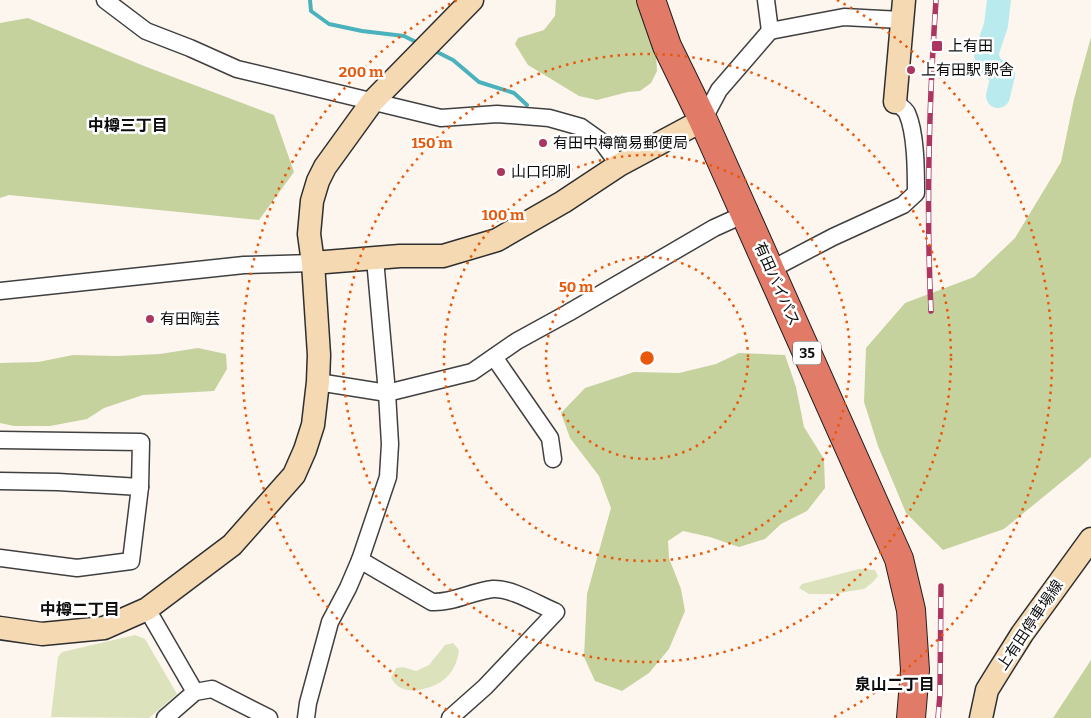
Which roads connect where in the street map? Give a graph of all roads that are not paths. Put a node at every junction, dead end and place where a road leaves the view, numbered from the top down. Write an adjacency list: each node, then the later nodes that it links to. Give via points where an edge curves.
1 (105, 0): 7 (street, via 146,31 237,69)
2 (472, 0): 7 (main road)
3 (651, 0): 9 (highway, 有田バイパス / 35, via 667,46)
4 (766, 0): 6 (street)
5 (902, 10): 6 (street); 8 (main road)
6 (770, 31): 9 (street, via 719,90)
7 (372, 102): 10 (street, via 440,118 497,114 557,120 582,127 602,142); 13 (main road, via 318,181 312,201 309,234)
8 (895, 102): 14 (street, via 906,112 912,138 916,193 903,205)
9 (703, 120): 10 (main road); 11 (highway, 有田バイパス / 35)
10 (619, 165): 12 (main road, via 497,240 443,256)
11 (745, 214): 14 (highway, 有田バイパス / 35); 16 (street, via 714,228)
12 (375, 259): 13 (main road); 18 (street)
13 (313, 263): 15 (street, via 244,265); 17 (main road)
14 (770, 270): 33 (highway, 有田バイパス / 35, via 899,558 911,610 915,670)
15 (0, 291)
16 (494, 356): 18 (street, via 472,372); 20 (street, via 550,438)
17 (318, 382): 18 (street); 26 (main road, via 314,425 294,475 232,545)
18 (387, 392): 25 (street, via 388,477)
19 (0, 440): 22 (street, via 141,442)
20 (553, 459)
21 (0, 481): 22 (street)
22 (140, 488): 24 (street, via 131,560 77,568)
23 (1091, 538): 34 (main road, 上有田停車場線, via 1000,669 988,690)
24 (0, 558)
25 (360, 560): 31 (street, via 330,622); 32 (street, via 432,602 443,603 495,589 506,590 556,612 485,687)
26 (147, 609): 27 (main road, via 104,628 42,634); 28 (street)
27 (0, 628)
28 (194, 692): 29 (street); 30 (street, via 212,689)
29 (166, 718)
30 (269, 718)
31 (306, 718)
32 (450, 718)
33 (911, 718)
34 (981, 718)

